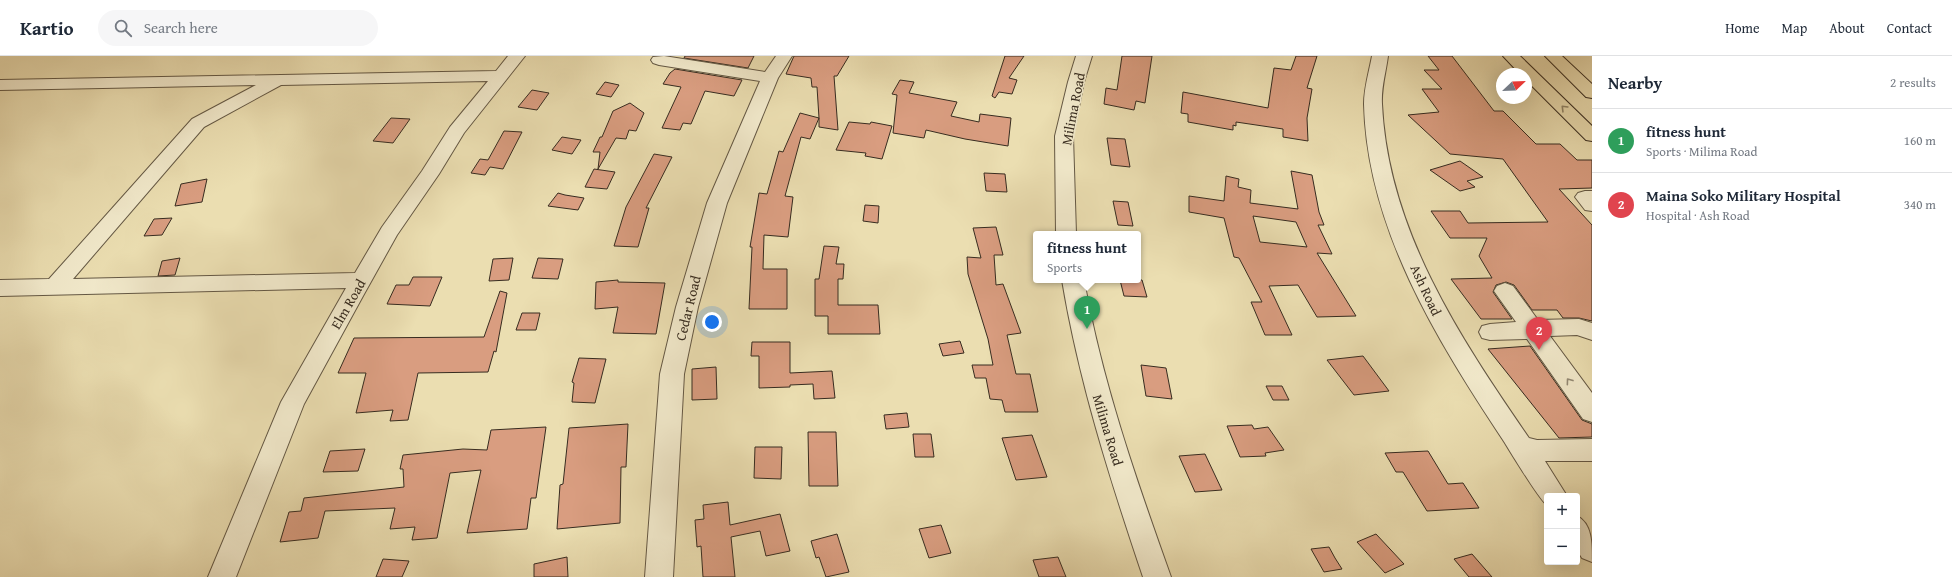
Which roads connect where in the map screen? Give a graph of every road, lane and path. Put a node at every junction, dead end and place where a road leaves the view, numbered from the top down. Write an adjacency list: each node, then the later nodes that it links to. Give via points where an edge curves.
1 (518, 56): 8 (street, Elm Road)
2 (784, 56): 9 (street, Cedar Road)
3 (1084, 56): 16 (street, Milima Road, via 1064,136)
4 (1380, 56): 28 (street, Ash Road, via 1373,102 1377,146 1395,218 1412,262 1441,323)
5 (1511, 56): 13 (main road, one-way to 5)
6 (1553, 56): 12 (main road)
7 (659, 60): 9 (street)
8 (500, 76): 10 (street); 17 (street, Elm Road, via 456,131 430,174 389,232)
9 (770, 78): 34 (street, Cedar Road, via 717,203 697,271 672,374)
10 (278, 81): 11 (street); 19 (street, via 198,123 172,156)
11 (0, 85)
12 (1592, 93)
13 (1592, 136)
14 (1592, 197): 15 (street, via 1584,197)
15 (1592, 205)
16 (1066, 231)
17 (362, 280): 19 (street); 33 (street, Elm Road, via 294,402)
18 (1073, 283): 35 (street, Milima Road, via 1077,309 1108,435)
19 (54, 287): 20 (street)
20 (0, 288)
21 (1505, 291): 23 (street)
22 (1592, 316): 23 (street, via 1558,315 1546,318)
23 (1536, 329): 24 (street); 25 (street, via 1579,327); 26 (street, one-way to 23, via 1536,336)
24 (1490, 332)
25 (1592, 332)
26 (1592, 412)
27 (1592, 450): 28 (street, via 1536,451)
28 (1527, 456): 29 (street, via 1545,459); 30 (street, Ash Road)
29 (1592, 457)
30 (1552, 493)
31 (1578, 529): 32 (street)
32 (1592, 549)
33 (222, 577)
34 (659, 577)
35 (1157, 577)

